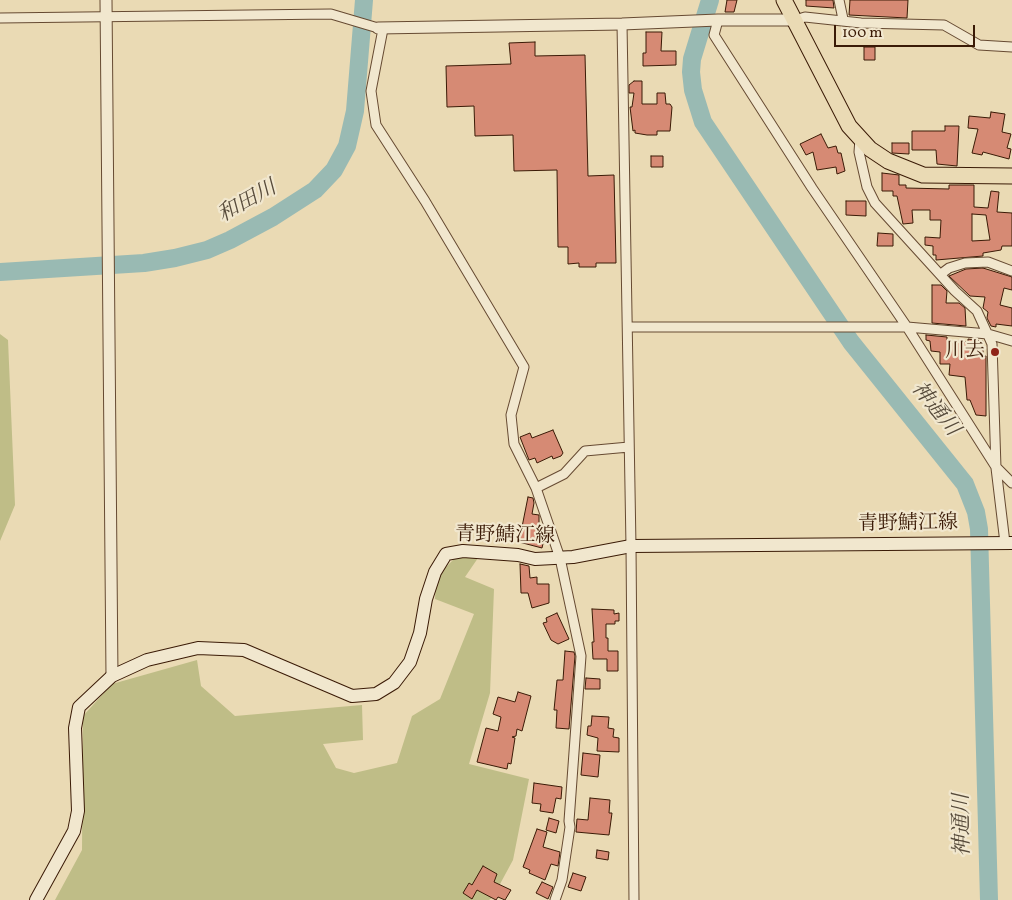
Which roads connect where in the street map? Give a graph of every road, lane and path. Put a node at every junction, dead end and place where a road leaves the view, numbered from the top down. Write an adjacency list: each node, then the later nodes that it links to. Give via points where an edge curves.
1 (106, 0): 5 (street)
2 (784, 0): 8 (main road)
3 (839, 0): 6 (street)
4 (0, 18): 5 (street)
5 (107, 18): 10 (street, via 331,14); 29 (street)
6 (843, 19): 8 (street, via 805,17); 11 (street, via 944,25 979,45)
7 (718, 20): 8 (street); 9 (street); 17 (street, via 714,35 812,188)
8 (795, 20): 12 (main road, via 849,126)
9 (622, 24): 10 (street); 16 (street)
10 (380, 28): 23 (street, via 371,91 376,125 524,367 511,415 514,444)
11 (1012, 47)
12 (860, 139): 13 (main road, via 888,161 911,172 941,176); 15 (street, via 859,152 867,187 875,203)
13 (1012, 176)
14 (1012, 271): 15 (street, via 988,262 965,262)
15 (941, 274): 18 (street, via 977,311)
16 (628, 327): 17 (street); 20 (street)
17 (908, 327): 18 (street); 21 (street)
18 (988, 334): 19 (street); 21 (street, via 994,353)
19 (1012, 342)
20 (629, 448): 25 (street, via 585,451 564,474); 27 (street)
21 (996, 467): 24 (street); 26 (street)
22 (518, 473): 23 (street)
23 (528, 473): 25 (street)
24 (1012, 483)
25 (536, 488): 28 (street)
26 (1005, 543): 27 (main road, 青野鯖江線)
27 (632, 546): 28 (main road, 青野鯖江線); 32 (street)
28 (560, 558): 29 (main road, 青野鯖江線, via 535,559 518,554 463,551 446,554 435,572 426,599 420,633 410,662 394,683 376,694 352,696 244,650 198,648 147,660); 31 (street, via 581,656 570,827 562,880)
29 (112, 676): 30 (main road, 青野鯖江線, via 79,707 75,728 78,811 74,831)
30 (36, 900)
31 (555, 900)
32 (634, 900)

